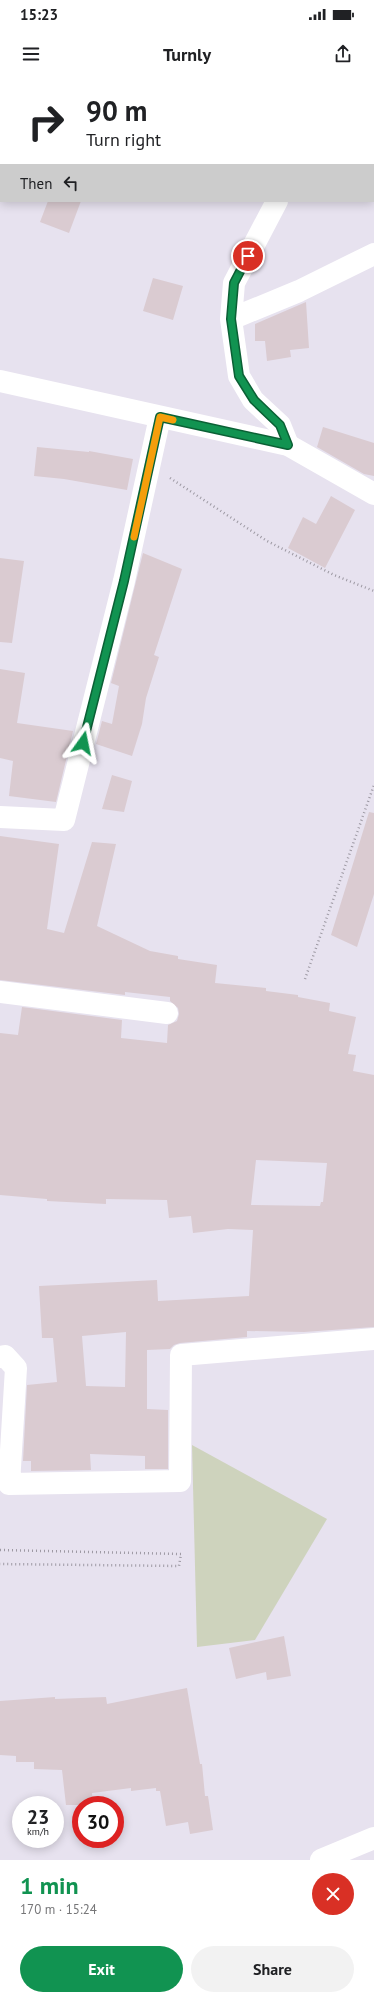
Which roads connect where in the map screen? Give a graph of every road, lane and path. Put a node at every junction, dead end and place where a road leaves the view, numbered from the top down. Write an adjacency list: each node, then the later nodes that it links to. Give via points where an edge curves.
1 (276, 202): 3 (street, via 234,283)
2 (374, 254): 3 (street, via 299,291)
3 (231, 319): 6 (street, via 239,376 254,400 280,425)
4 (0, 381): 5 (street)
5 (160, 417): 6 (street); 7 (street)
6 (288, 445): 8 (street)
7 (150, 464): 9 (path, via 267,541 334,575); 11 (street, via 124,581 64,820)
8 (374, 494)
9 (374, 591)
10 (374, 785): 12 (path)
11 (0, 817)
12 (306, 979)
13 (0, 992): 14 (street)
14 (168, 1012)
15 (374, 1339): 16 (street, via 181,1355 180,1481 9,1484 16,1368 5,1356)
16 (0, 1357)
17 (0, 1550): 18 (path, via 181,1554 179,1566)
18 (0, 1564)
19 (374, 1838): 20 (street)
20 (320, 1860)

